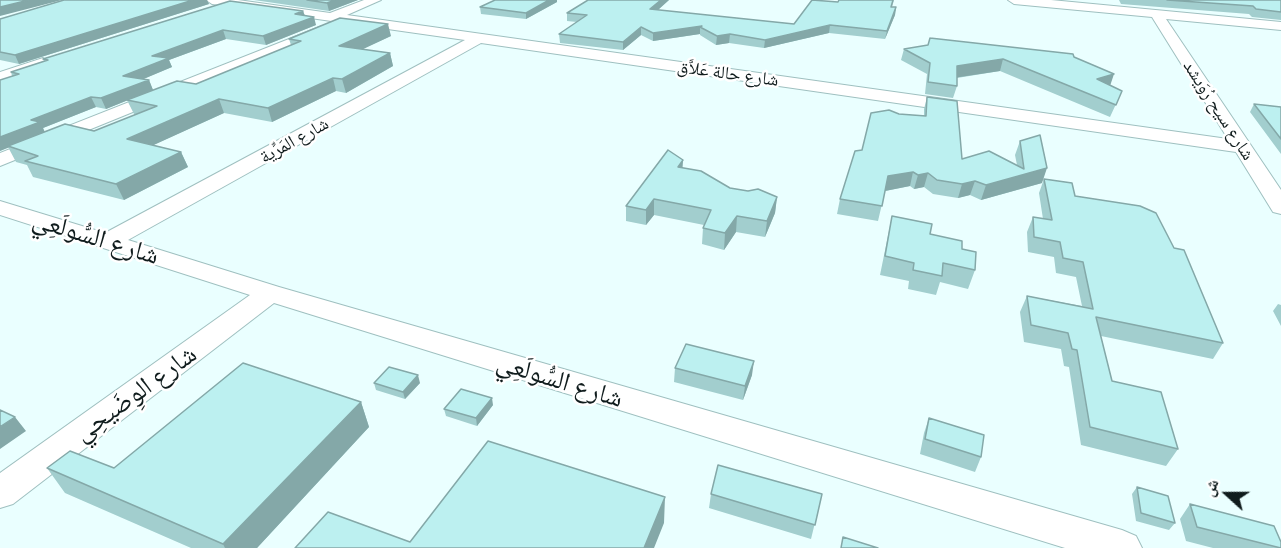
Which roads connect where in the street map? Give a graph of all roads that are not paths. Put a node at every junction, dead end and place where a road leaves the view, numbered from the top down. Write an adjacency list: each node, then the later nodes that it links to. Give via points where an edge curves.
1 (212, 0): 4 (street, شارع حالة عَلاَّق)
2 (375, 0): 8 (street)
3 (1014, 0): 5 (street)
4 (231, 3): 6 (street); 8 (street, شارع حالة عَلاَّق)
5 (1084, 3): 7 (street)
6 (198, 13)
7 (1156, 14): 9 (street); 13 (street, شارع سيح رُوَيشد)
8 (340, 18): 10 (street, شارع حالة عَلاَّق); 14 (street)
9 (1281, 26)
10 (479, 38): 13 (street, شارع حالة عَلاَّق); 17 (street, شارع المَرِّية)
11 (55, 59): 12 (street)
12 (0, 77)
13 (1244, 147): 15 (street, شارع سيح رُوَيشد)
14 (0, 160)
15 (1281, 207)
16 (7, 216): 17 (street, شارع السُّولَعِي)
17 (109, 241): 18 (street, شارع السُّولَعِي)
18 (270, 293): 19 (street, شارع الوِضَيحِي); 20 (street, شارع السُّولَعِي)
19 (0, 493)
20 (1122, 548)

